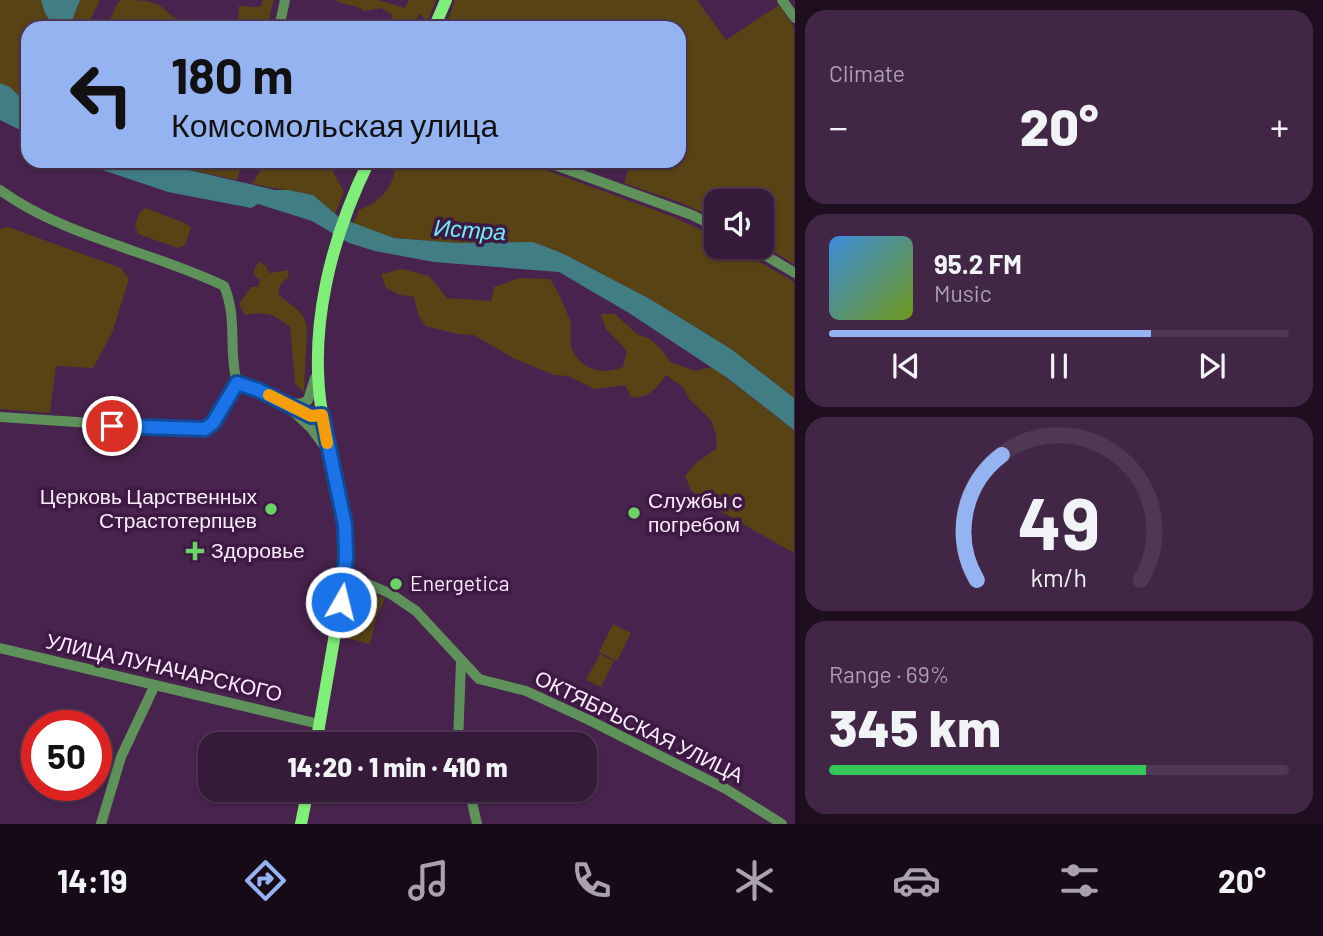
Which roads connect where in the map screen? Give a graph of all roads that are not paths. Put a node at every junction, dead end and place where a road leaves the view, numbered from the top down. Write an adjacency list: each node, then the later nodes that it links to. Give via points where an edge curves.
1 (285, 0): 5 (street)
2 (446, 0): 6 (main road)
3 (782, 0): 4 (street)
4 (794, 18)
5 (280, 21)
6 (436, 21)
7 (365, 168): 13 (main road, via 344,218 328,276)
8 (563, 168): 10 (street)
9 (0, 190): 14 (street, via 34,211 224,286 232,313)
10 (704, 221)
11 (771, 259): 12 (street)
12 (794, 273)
13 (317, 365): 15 (street, via 308,400); 16 (main road)
14 (237, 383): 15 (street); 17 (street, via 213,423 199,430)
15 (285, 402): 16 (street, via 311,416); 18 (street)
16 (322, 415): 18 (main road)
17 (0, 417)
18 (330, 455): 19 (main road, via 344,517)
19 (345, 574): 21 (street, ОКТЯБРЬСКАЯ УЛИЦА, via 391,594 416,611); 23 (main road)
20 (0, 648): 22 (street, УЛИЦА ЛУНАЧАРСКОГО)
21 (461, 661): 25 (street); 31 (street, ОКТЯБРЬСКАЯ УЛИЦА, via 479,679 526,691 583,718 726,789)
22 (154, 687): 23 (street, УЛИЦА ЛУНАЧАРСКОГО); 28 (street, via 121,757)
23 (319, 724): 24 (main road)
24 (318, 732)
25 (458, 732)
26 (305, 802): 29 (main road)
27 (472, 802): 30 (street)
28 (101, 824)
29 (301, 824)
30 (477, 824)
31 (782, 824)

